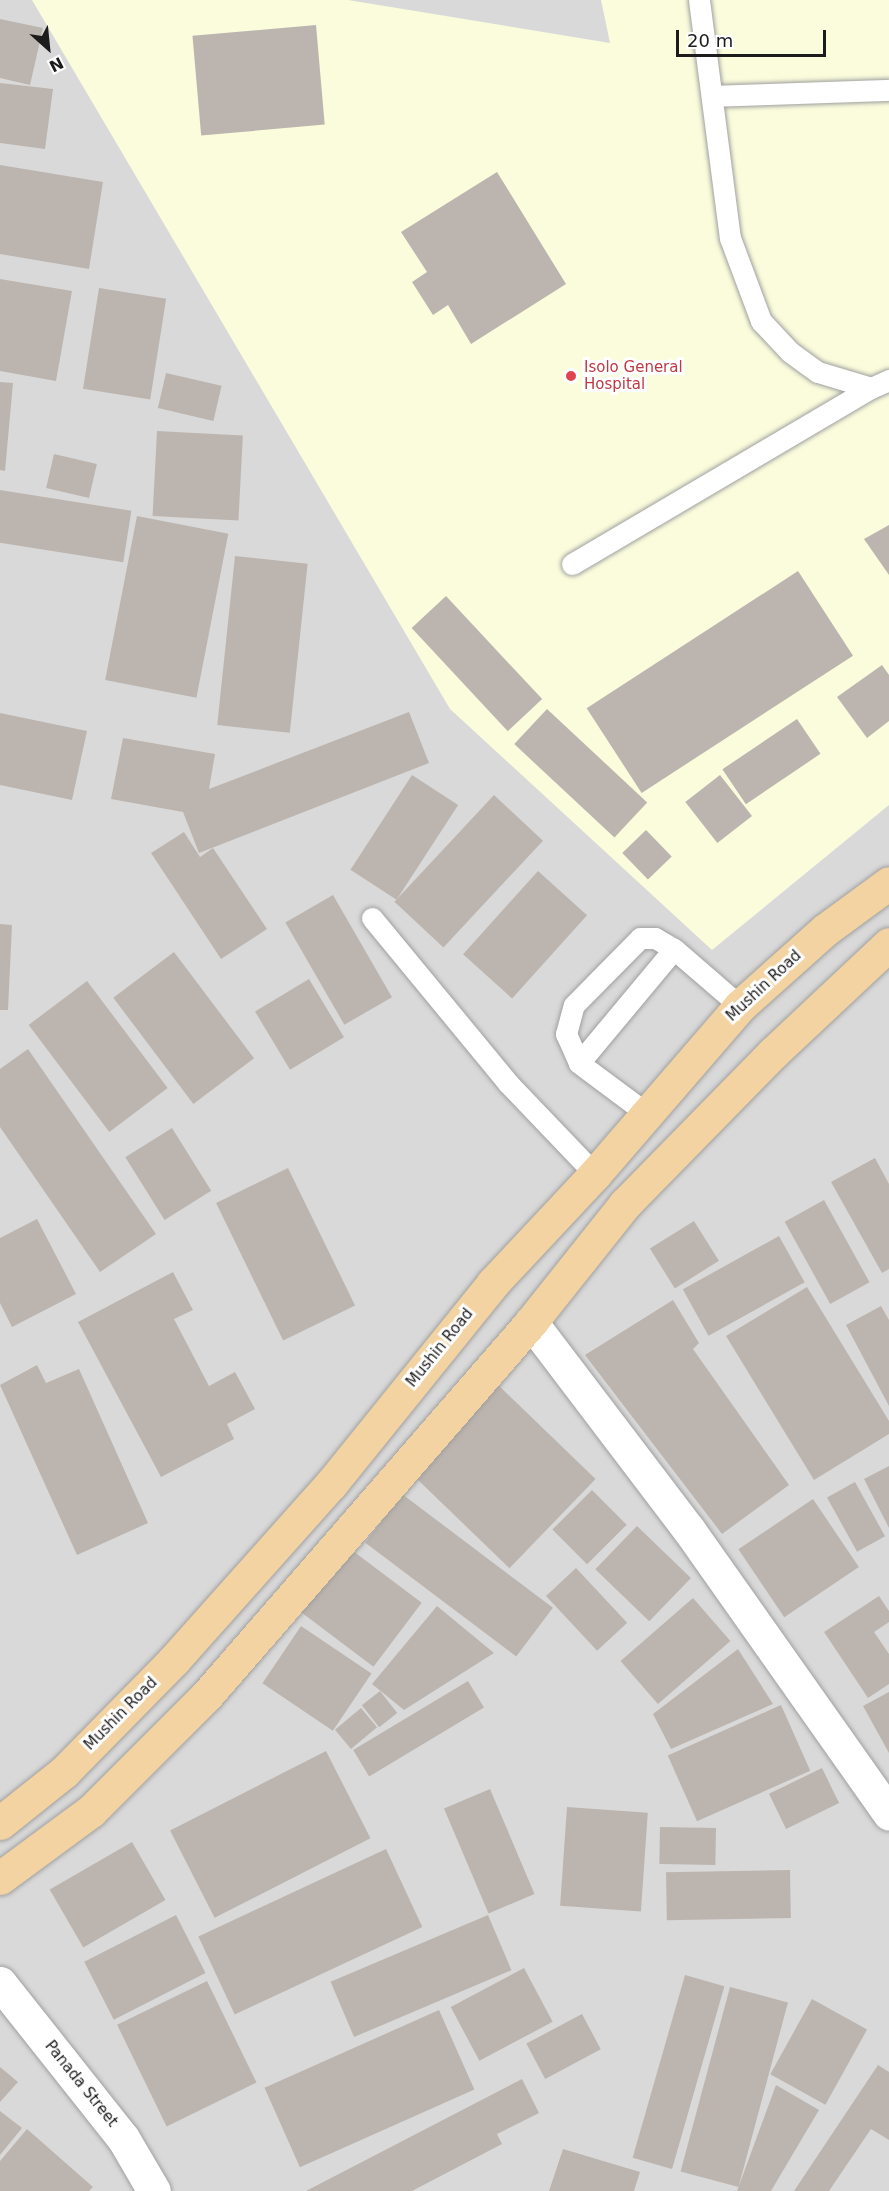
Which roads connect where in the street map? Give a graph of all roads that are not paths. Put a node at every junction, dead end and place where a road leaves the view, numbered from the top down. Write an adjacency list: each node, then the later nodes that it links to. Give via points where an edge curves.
1 (699, 0): 3 (lane)
2 (889, 90): 3 (lane)
3 (713, 96): 4 (lane, via 730,238 761,321 790,352 818,372)
4 (880, 384): 5 (lane)
5 (572, 564)
6 (889, 883): 10 (main road, Mushin Road, via 825,930)
7 (372, 918): 13 (lane, via 508,1083)
8 (889, 944): 14 (main road, via 773,1053 625,1204)
9 (674, 949): 10 (lane); 11 (lane); 11 (lane, via 655,938 640,938 574,1005 566,1034)
10 (740, 1006): 12 (main road, Mushin Road)
11 (579, 1063): 12 (lane)
12 (646, 1113): 13 (main road, Mushin Road)
13 (595, 1174): 16 (main road, Mushin Road, via 493,1283 331,1485 174,1660 64,1772)
14 (531, 1322): 15 (street, via 689,1530); 17 (main road, via 207,1695 91,1811)
15 (889, 1814)
16 (0, 1822)
17 (0, 1878)
18 (0, 1983): 19 (street, Panada Street, via 123,2138)
19 (154, 2191)

